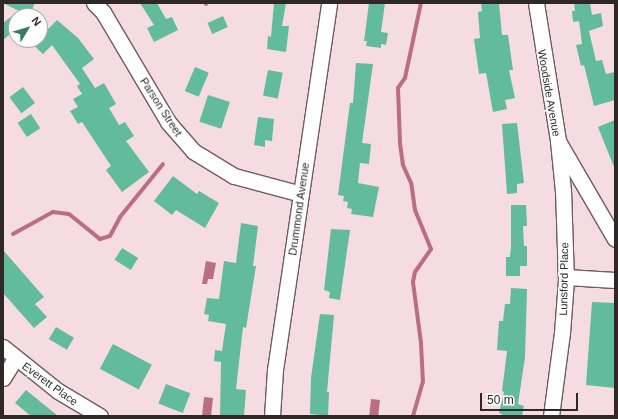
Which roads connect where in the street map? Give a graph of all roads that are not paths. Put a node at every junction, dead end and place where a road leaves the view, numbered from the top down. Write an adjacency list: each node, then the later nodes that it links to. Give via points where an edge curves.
1 (94, 3): 5 (street, Parson Street, via 103,12 168,122 193,151 234,176)
2 (329, 3): 5 (street, Drummond Avenue)
3 (536, 3): 4 (street, Woodside Avenue)
4 (558, 141): 6 (street, Woodside Avenue); 7 (street, Lunsford Place, via 564,192)
5 (301, 194): 13 (street, Drummond Avenue, via 275,370)
6 (615, 240)
7 (566, 277): 8 (street); 14 (street, Lunsford Place, via 562,333)
8 (615, 280)
9 (3, 347): 10 (street, Everett Place)
10 (15, 359): 11 (street); 12 (street, Everett Place, via 58,391)
11 (3, 378)
12 (100, 416)
13 (272, 416)
14 (551, 416)

